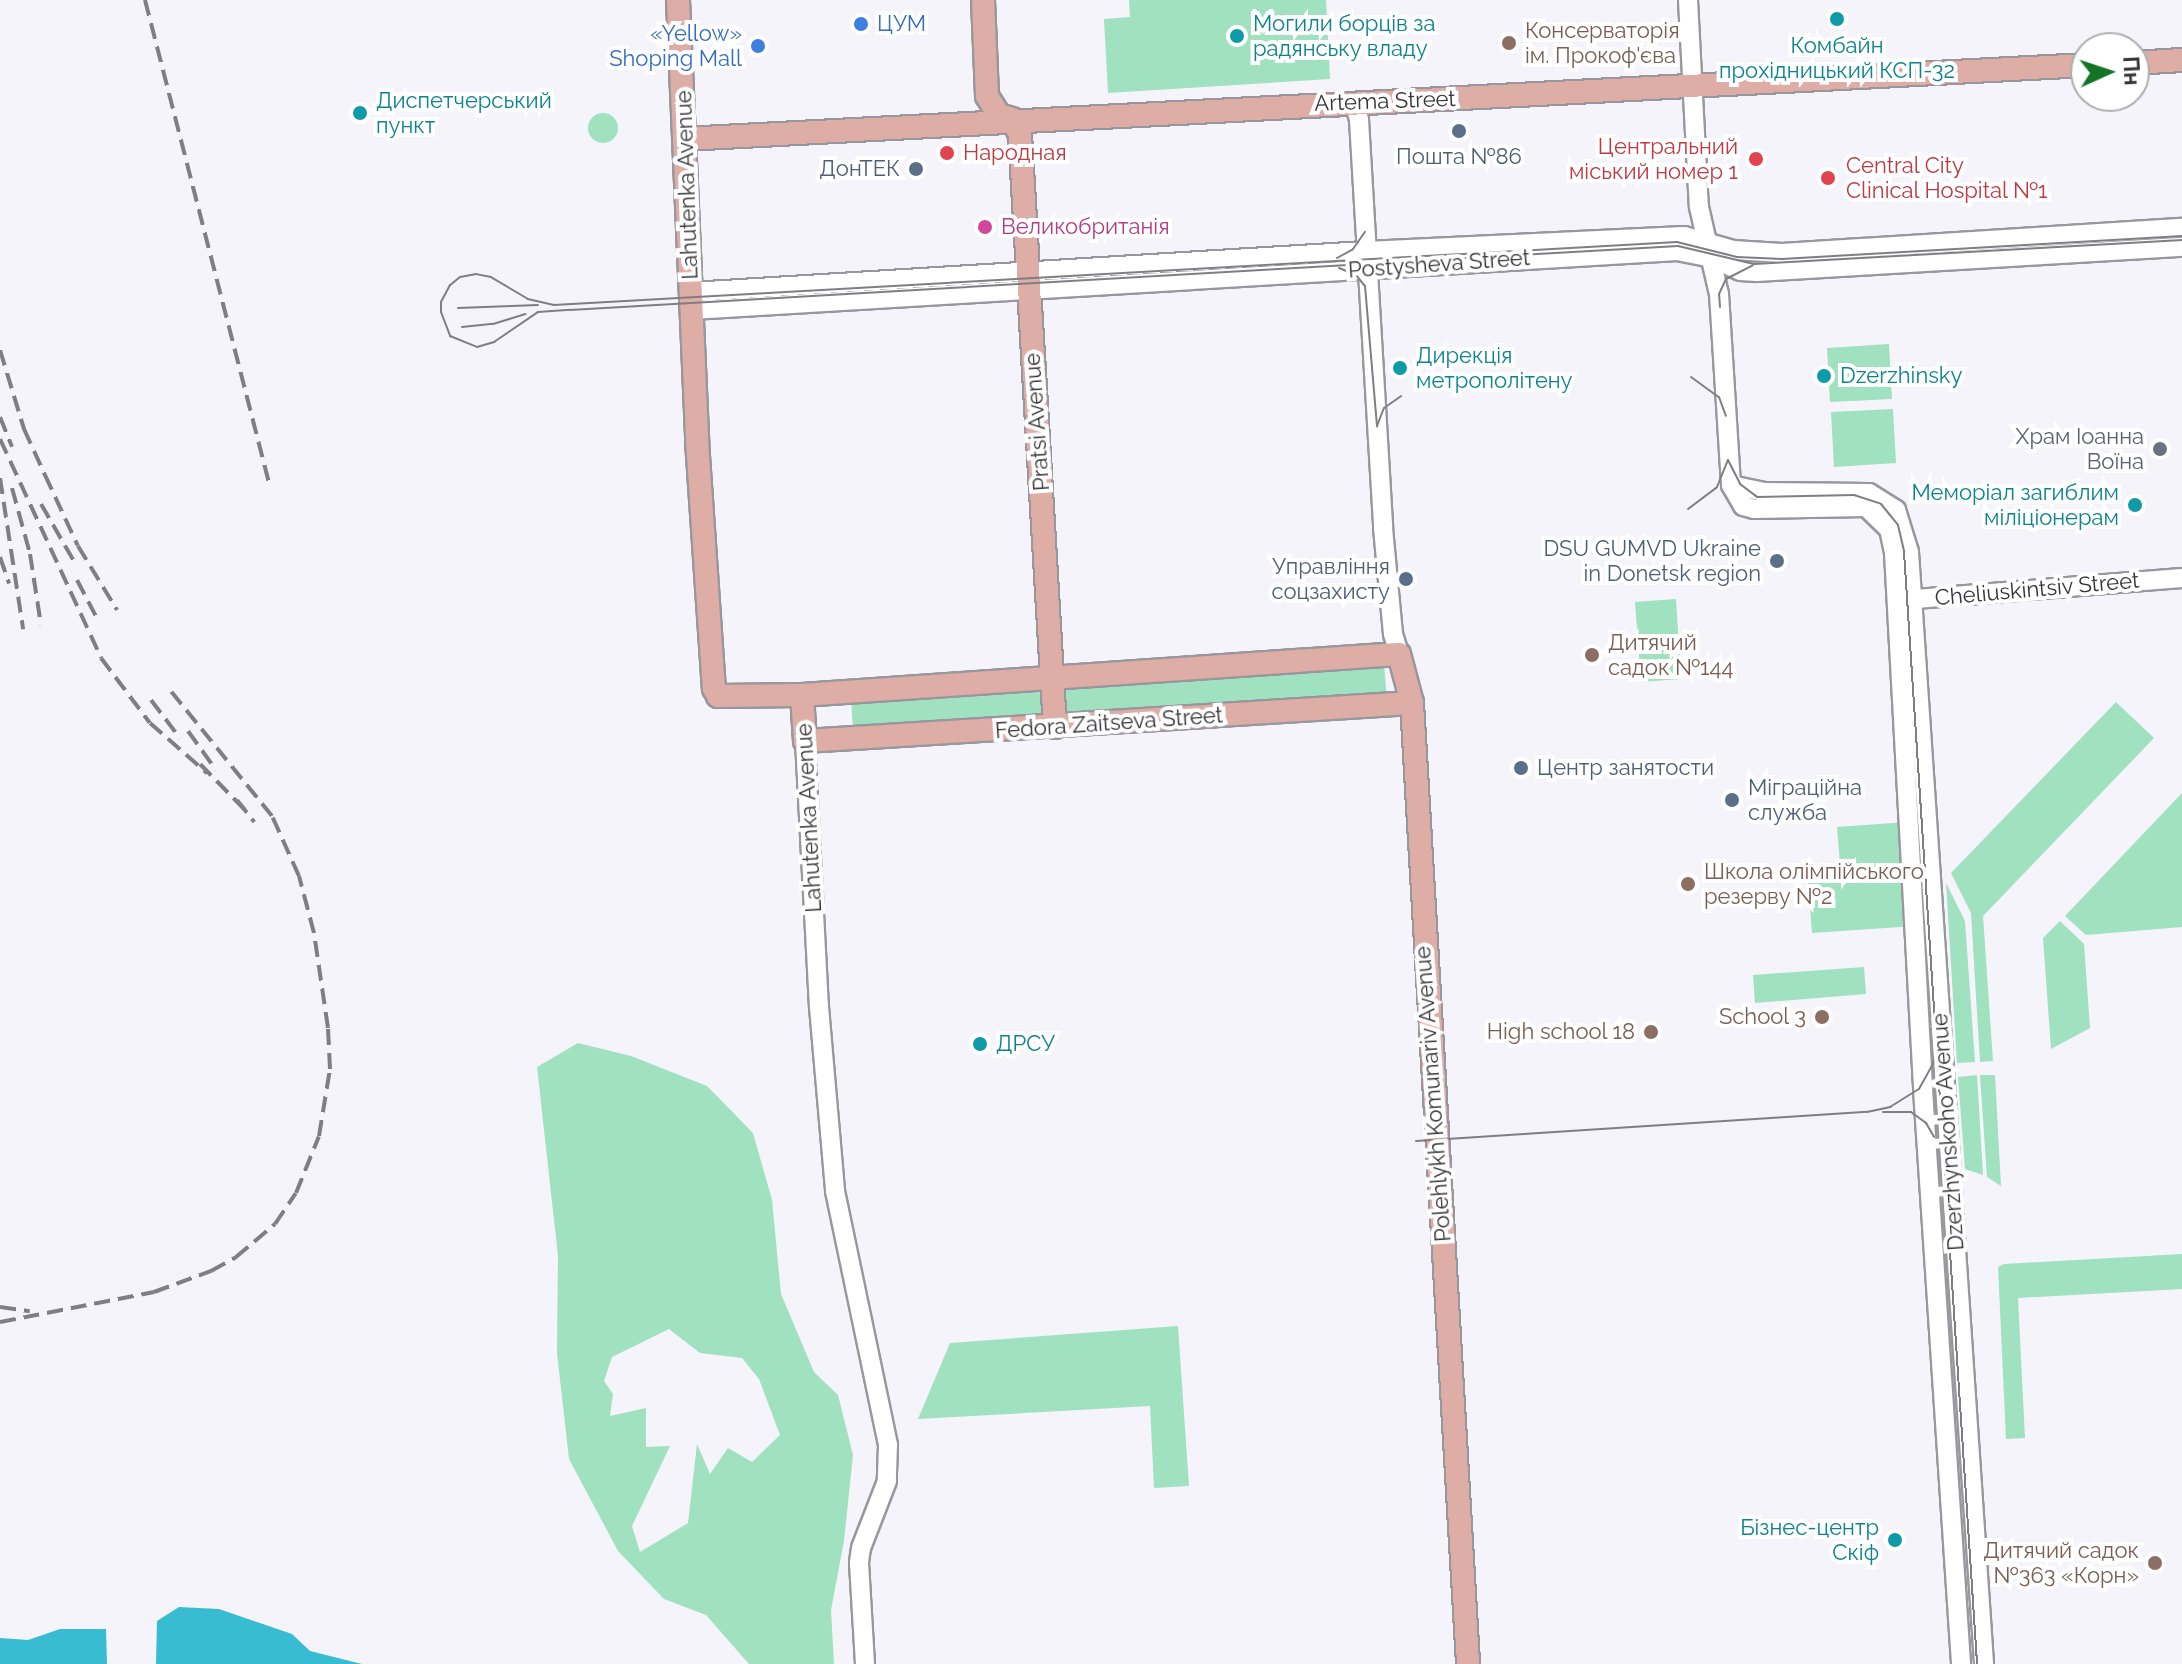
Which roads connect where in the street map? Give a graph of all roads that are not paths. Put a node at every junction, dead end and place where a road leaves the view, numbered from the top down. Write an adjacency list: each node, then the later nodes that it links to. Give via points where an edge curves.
1 (678, 0): 10 (main road, Lahutenka Avenue)
2 (983, 0): 9 (main road, via 987,96 999,115)
3 (1688, 0): 7 (street)
4 (2182, 60): 5 (main road)
5 (2150, 62)
6 (2070, 66): 7 (main road, Artema Street)
7 (1692, 88): 8 (main road, Artema Street); 13 (street, via 1699,207)
8 (1354, 102): 9 (main road, Artema Street); 14 (street)
9 (1013, 120): 10 (main road, Artema Street); 16 (main road, Pratsi Avenue, via 1020,135)
10 (684, 139): 17 (main road, Lahutenka Avenue)
11 (2182, 228): 13 (street, Postysheva Street, via 1782,253)
12 (2182, 247): 15 (street, Postysheva Street)
13 (1707, 249): 14 (street, Postysheva Street, via 1684,236); 15 (street, Postysheva Street, via 1740,271); 18 (street)
14 (1366, 260): 16 (street, Postysheva Street); 23 (street, Polehlykh Komunariv Avenue, via 1383,528)
15 (1757, 272): 18 (street, via 1735,279 1724,291)
16 (1028, 282): 17 (street, Postysheva Street); 24 (main road, Pratsi Avenue)
17 (692, 301): 25 (main road, Lahutenka Avenue, via 714,688 725,698)
18 (1720, 307): 19 (street)
19 (1731, 485): 21 (street, Cheliuskintsiv Street, via 1763,492 1854,490 1883,499 1903,524); 22 (street, via 1743,506 1854,506 1875,512 1889,529)
20 (2182, 578): 21 (street, Cheliuskintsiv Street)
21 (1915, 599): 22 (street); 32 (street, Dzerzhynskoho Avenue)
22 (1899, 612): 31 (street, Dzerzhynskoho Avenue, via 1924,1105)
23 (1399, 654): 24 (main road); 26 (main road, Polehlykh Komunariv Avenue)
24 (1052, 677): 25 (main road); 27 (main road, Pratsi Avenue)
25 (802, 695): 28 (main road, Lahutenka Avenue)
26 (1412, 703): 27 (main road, Fedora Zaitseva Street); 30 (main road, Polehlykh Komunariv Avenue)
27 (1055, 727): 28 (main road, Fedora Zaitseva Street)
28 (805, 741): 29 (street, Lahutenka Avenue, via 835,1191 888,1445 887,1481 859,1563)
29 (865, 1664)
30 (1468, 1664)
31 (1961, 1664)
32 (1984, 1664)

